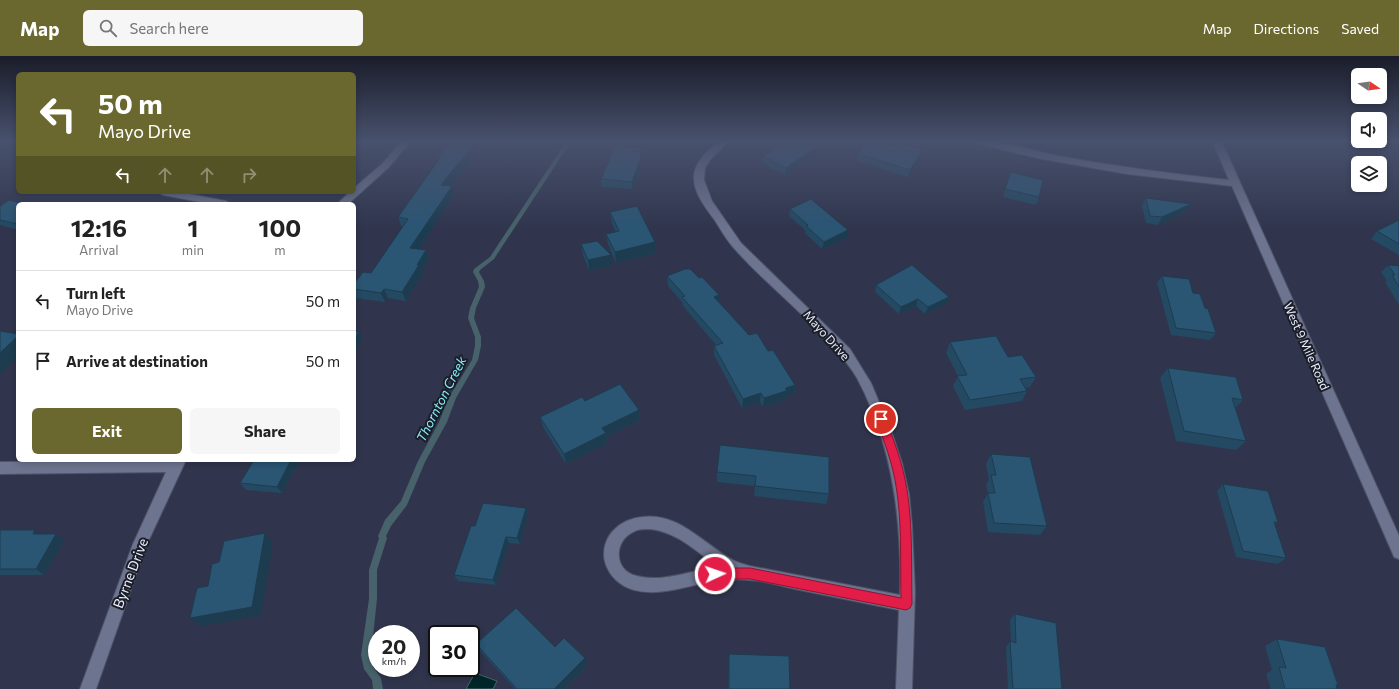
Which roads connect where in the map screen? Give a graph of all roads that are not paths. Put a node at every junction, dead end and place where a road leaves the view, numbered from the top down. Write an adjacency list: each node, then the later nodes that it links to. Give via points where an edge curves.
1 (381, 170): 6 (street)
2 (701, 170): 15 (street, Mayo Drive, via 698,179 703,192 736,244 807,312 848,356 872,397 896,464 903,505 906,537)
3 (1118, 170): 5 (street)
4 (1229, 170): 5 (street, West 9 Mile Road)
5 (1236, 184): 13 (street, West 9 Mile Road)
6 (356, 192)
7 (174, 194): 9 (street)
8 (353, 194): 10 (street)
9 (216, 202)
10 (344, 202)
11 (177, 463): 12 (street); 16 (street, Byrne Drive, via 128,574)
12 (0, 468)
13 (1399, 552)
14 (750, 573): 14 (street, via 715,574 647,586 621,577 610,556 612,544 624,529 638,523 654,522 678,530 732,567); 15 (street)
15 (906, 604): 17 (street, Mayo Drive)
16 (88, 689)
17 (904, 689)

